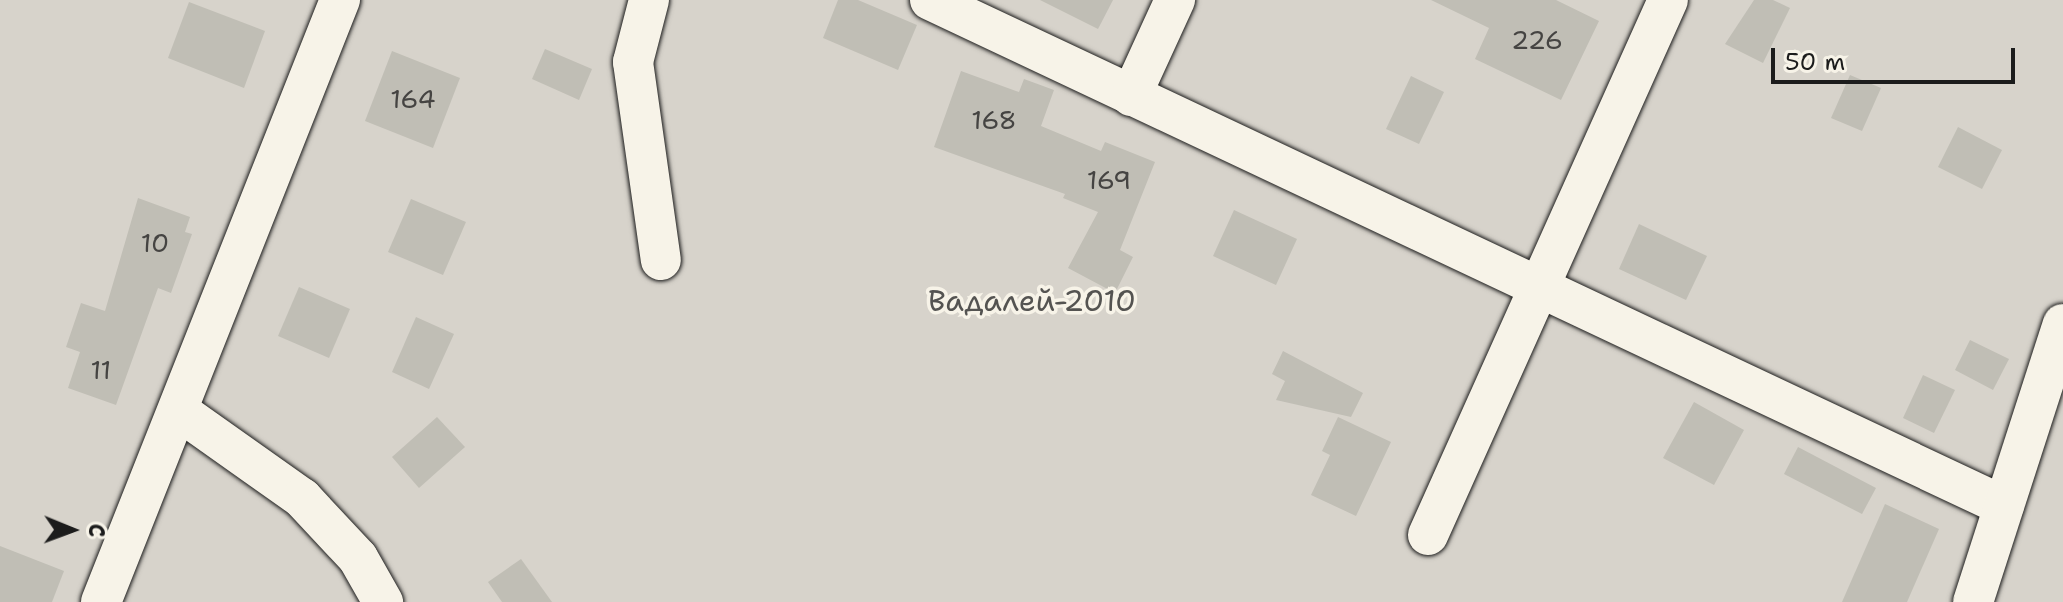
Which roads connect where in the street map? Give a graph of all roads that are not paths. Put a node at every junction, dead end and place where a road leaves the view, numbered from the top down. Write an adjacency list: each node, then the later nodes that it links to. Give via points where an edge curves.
1 (340, 0): 10 (street)
2 (649, 0): 7 (street, via 633,62)
3 (930, 0): 6 (street)
4 (1175, 0): 6 (street)
5 (1668, 0): 8 (street)
6 (1131, 96): 8 (street)
7 (661, 260)
8 (1538, 285): 11 (street); 12 (street)
9 (2063, 324): 11 (street)
10 (179, 411): 13 (street); 14 (street, via 302,498 358,558)
11 (2004, 506): 15 (street)
12 (1428, 535)
13 (101, 602)
14 (383, 602)
15 (1973, 602)

